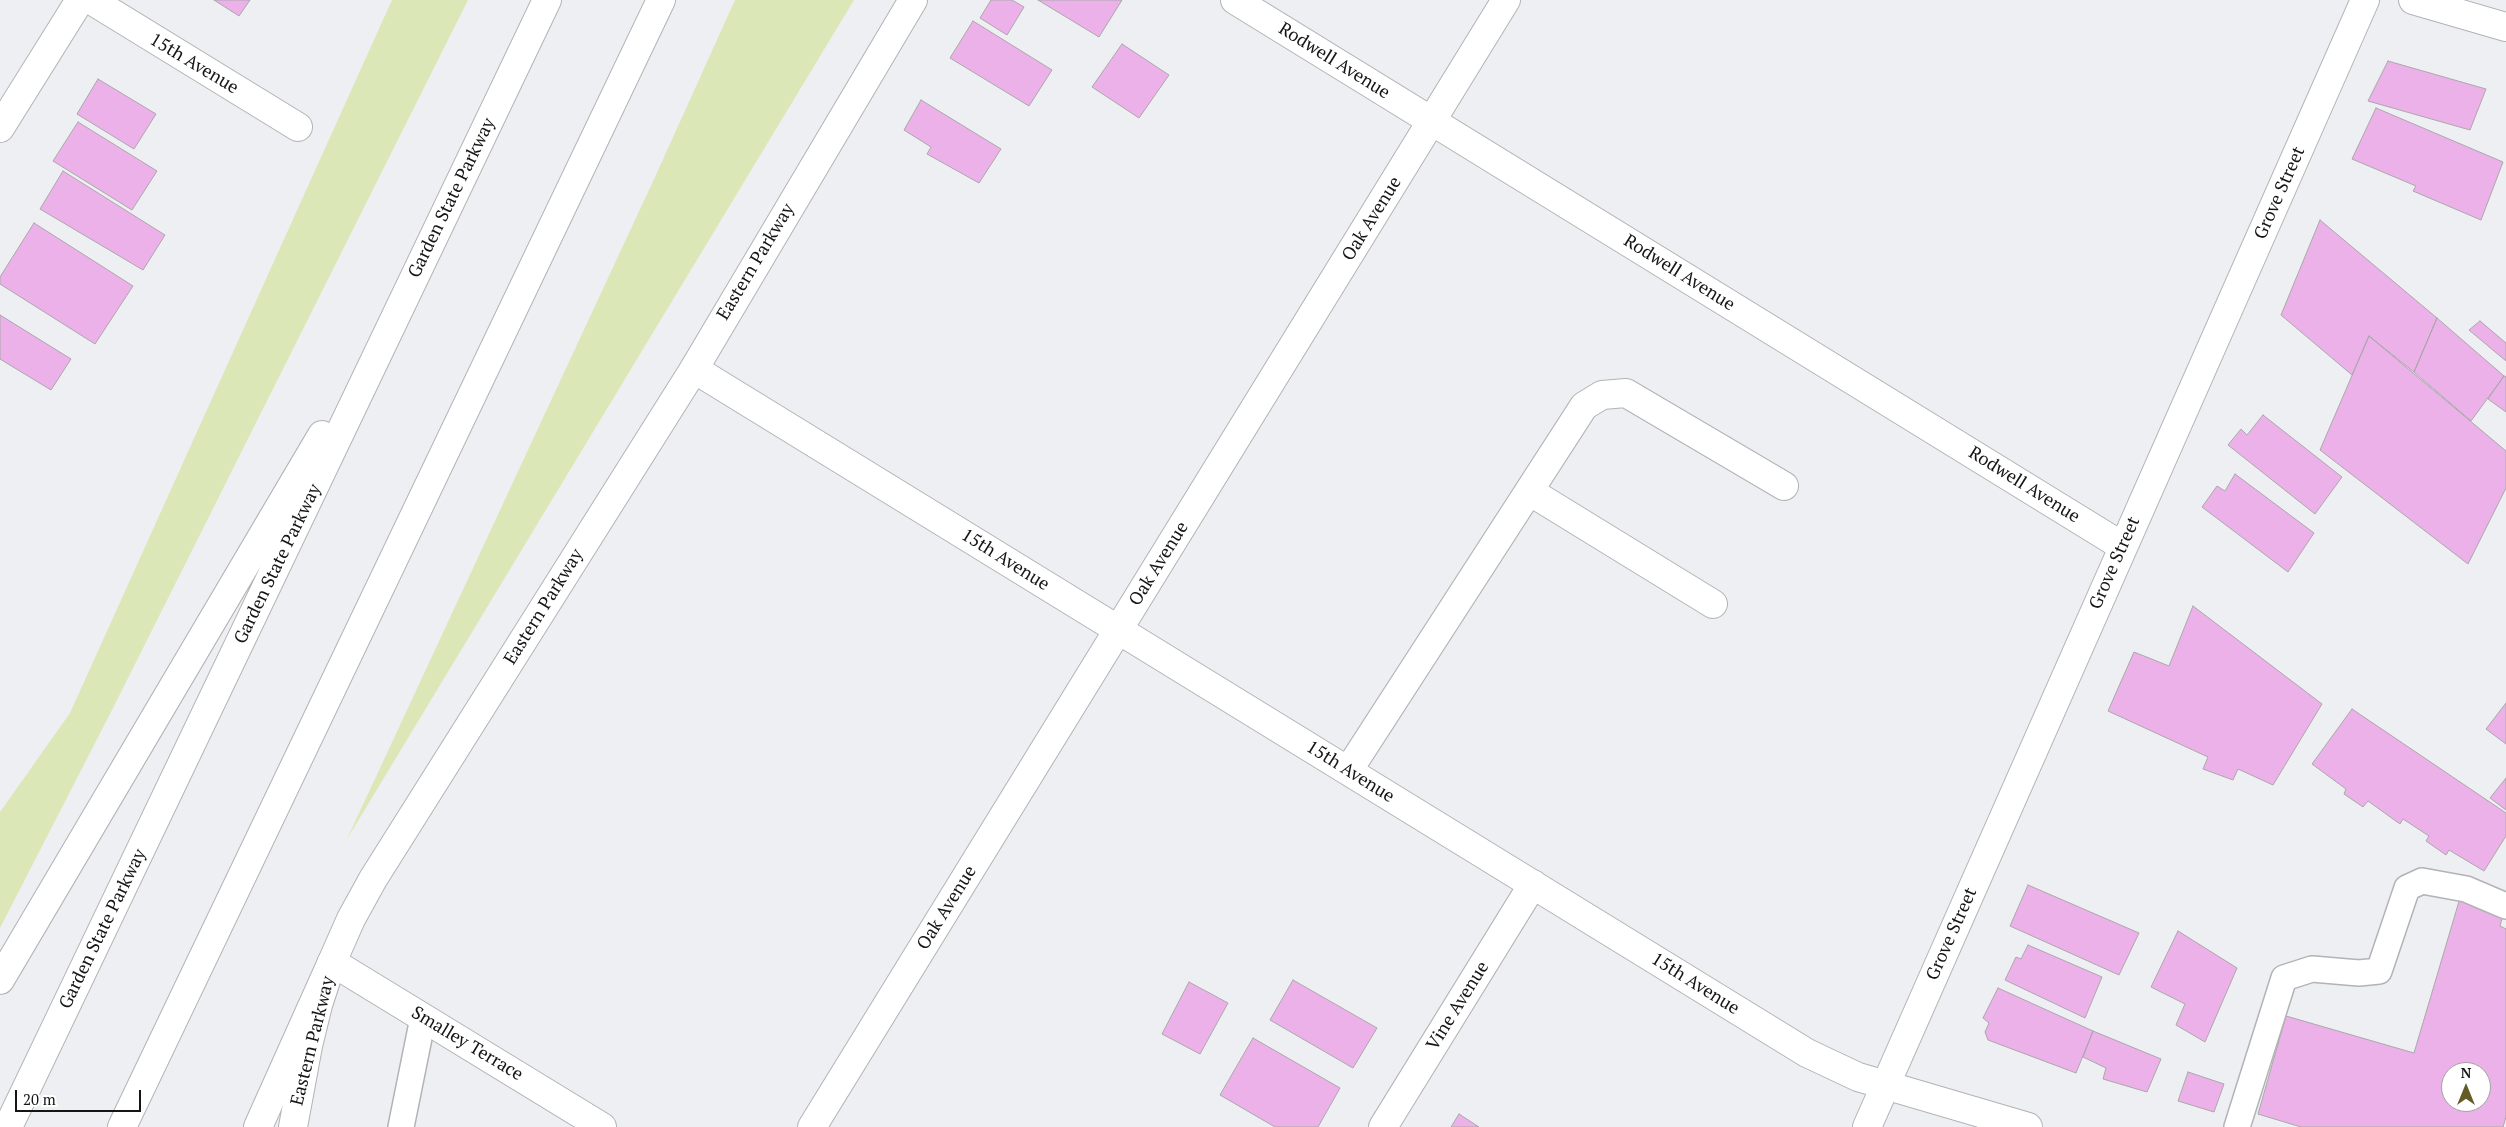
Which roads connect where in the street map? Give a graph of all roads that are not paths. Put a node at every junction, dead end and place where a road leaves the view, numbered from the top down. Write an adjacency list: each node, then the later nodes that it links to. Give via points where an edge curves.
1 (80, 0): 13 (main road)
2 (91, 0): 12 (main road, 15th Avenue)
3 (547, 0): 14 (main road, Garden State Parkway)
4 (660, 0): 29 (main road)
5 (913, 0): 15 (main road, Eastern Parkway)
6 (1235, 0): 11 (main road, Rodwell Avenue)
7 (1506, 0): 11 (main road, Oak Avenue)
8 (2365, 0): 18 (main road, Grove Street)
9 (2413, 0): 10 (main road)
10 (2506, 27)
11 (1432, 121): 18 (main road, Rodwell Avenue); 20 (main road, Oak Avenue)
12 (298, 127)
13 (0, 128)
14 (409, 287): 25 (main road); 28 (main road, Garden State Parkway)
15 (694, 368): 20 (main road, 15th Avenue); 24 (main road, Eastern Parkway, via 373,879)
16 (1784, 486): 17 (main road, via 1626,393 1602,395 1584,406)
17 (1529, 491): 19 (main road); 21 (main road)
18 (2122, 546): 27 (main road, Grove Street)
19 (1713, 604)
20 (1119, 630): 21 (main road, 15th Avenue); 34 (main road, Oak Avenue)
21 (1348, 771): 22 (main road, 15th Avenue)
22 (1533, 884): 27 (main road, 15th Avenue, via 1807,1053); 35 (main road, Vine Avenue)
23 (2506, 906): 38 (lane, via 2466,889 2422,881 2407,888 2379,971 2359,973 2312,969 2284,978)
24 (332, 962): 26 (main road, Smalley Terrace); 30 (main road); 31 (main road, Eastern Parkway, via 308,1046)
25 (0, 980)
26 (424, 1018): 32 (lane); 33 (main road, Smalley Terrace)
27 (1885, 1086): 36 (main road, Grove Street); 37 (main road, 15th Avenue)
28 (8, 1127)
29 (122, 1127)
30 (258, 1127)
31 (293, 1127)
32 (401, 1127)
33 (602, 1127)
34 (812, 1127)
35 (1383, 1127)
36 (1867, 1127)
37 (2028, 1127)
38 (2237, 1127)

